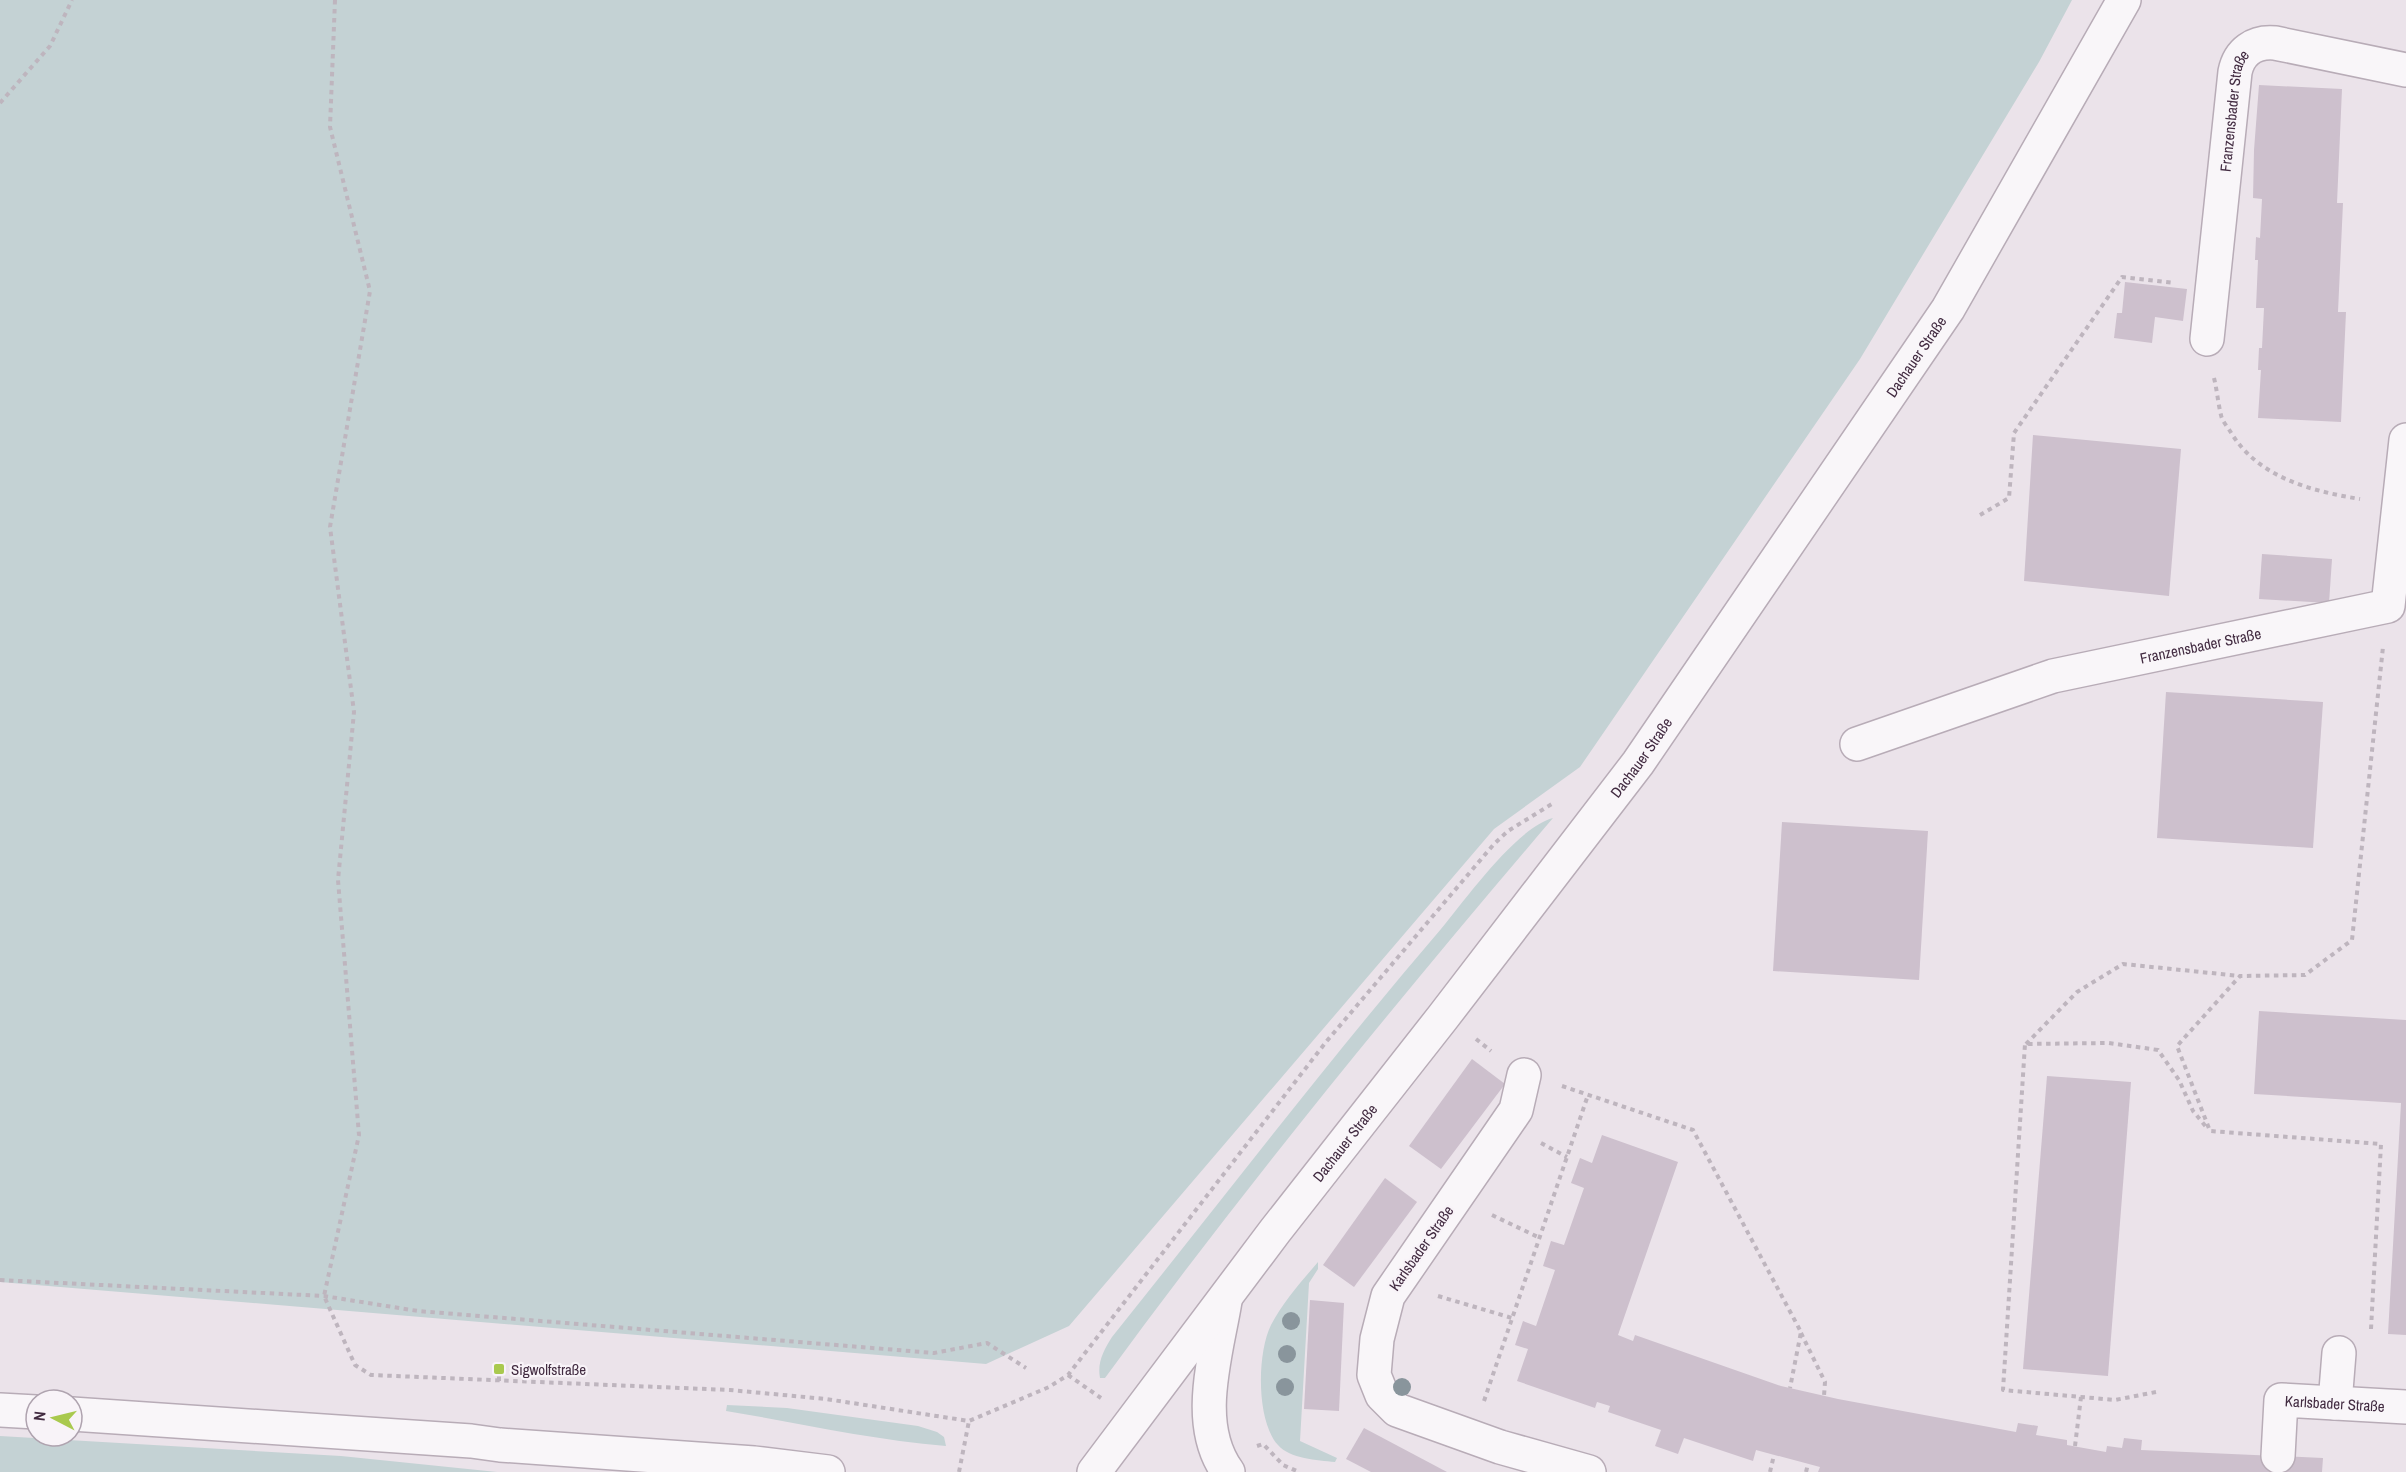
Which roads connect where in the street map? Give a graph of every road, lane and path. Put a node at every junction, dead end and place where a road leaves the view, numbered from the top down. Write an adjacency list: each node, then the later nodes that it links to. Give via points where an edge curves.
1 (72, 0): 5 (path, via 50,46)
2 (335, 0): 24 (path, via 330,127 370,291 330,527 354,712 338,880 359,1135)
3 (2124, 0): 15 (street, Dachauer Straße, via 1948,309 1638,763)
4 (2406, 70): 6 (street, Franzensbader Straße, via 2275,43 2256,44 2242,55 2235,72)
5 (0, 103)
6 (2213, 288): 7 (street, Franzensbader Straße); 10 (path, via 2122,277 2014,433 2009,498)
7 (2208, 339): 9 (path, via 2221,417 2237,444 2267,471 2327,494)
8 (2406, 440): 9 (street)
9 (2398, 505): 11 (street)
10 (1980, 515)
11 (2388, 606): 12 (street, Franzensbader Straße, via 2053,676); 14 (path, via 2352,940 2305,975)
12 (1857, 744)
13 (1560, 799): 42 (path, via 1494,844 1326,1042 1068,1375)
14 (2240, 976): 16 (path, via 2123,964 2077,992); 19 (path, via 2177,1046)
15 (1443, 1017): 17 (path); 25 (street, Dachauer Straße)
16 (2025, 1044): 19 (path, via 2109,1043 2158,1050 2180,1080 2193,1111); 36 (path, via 2003,1390)
17 (1524, 1075): 18 (path); 20 (street, Karlsbader Straße, via 1516,1110)
18 (1588, 1095): 21 (path); 27 (path, via 1693,1130)
19 (2210, 1131): 28 (path, via 2381,1144)
20 (1455, 1197): 21 (path); 23 (street, Karlsbader Straße)
21 (1540, 1238): 26 (path)
22 (0, 1280): 24 (path)
23 (1397, 1284): 26 (path); 43 (street, Karlsbader Straße, via 1388,1296 1377,1339 1377,1386 1397,1410)
24 (324, 1296): 30 (path, via 418,1311 934,1353 987,1343); 32 (path, via 355,1365 371,1375)
25 (1225, 1297): 52 (street, Dachauer Straße); 53 (street, via 1208,1407 1209,1432)
26 (1512, 1318): 43 (path)
27 (1801, 1332): 33 (path); 35 (path, via 1825,1382)
28 (2371, 1334)
29 (2328, 1352): 37 (street)
30 (1026, 1368)
31 (499, 1369): 32 (path)
32 (499, 1381): 42 (path, via 730,1390 826,1399)
33 (1790, 1388)
34 (2156, 1392): 36 (path, via 2115,1400)
35 (1824, 1396)
36 (2081, 1397): 45 (path)
37 (2324, 1403): 38 (street, Karlsbader Straße); 47 (street, Karlsbader Straße, via 2281,1400)
38 (2406, 1407)
39 (0, 1410): 40 (street)
40 (24, 1411)
41 (84, 1415): 49 (street, via 281,1426)
42 (969, 1420): 51 (path)
43 (1472, 1437): 55 (street, Karlsbader Straße)
44 (1263, 1444): 54 (path, via 1282,1465)
45 (2075, 1446)
46 (1774, 1455): 56 (path)
47 (2278, 1456)
48 (1808, 1464): 57 (path)
49 (763, 1468): 50 (street)
50 (828, 1472)
51 (959, 1472)
52 (1094, 1472)
53 (1228, 1472)
54 (1299, 1472)
55 (1590, 1472)
56 (1770, 1472)
57 (1806, 1472)

